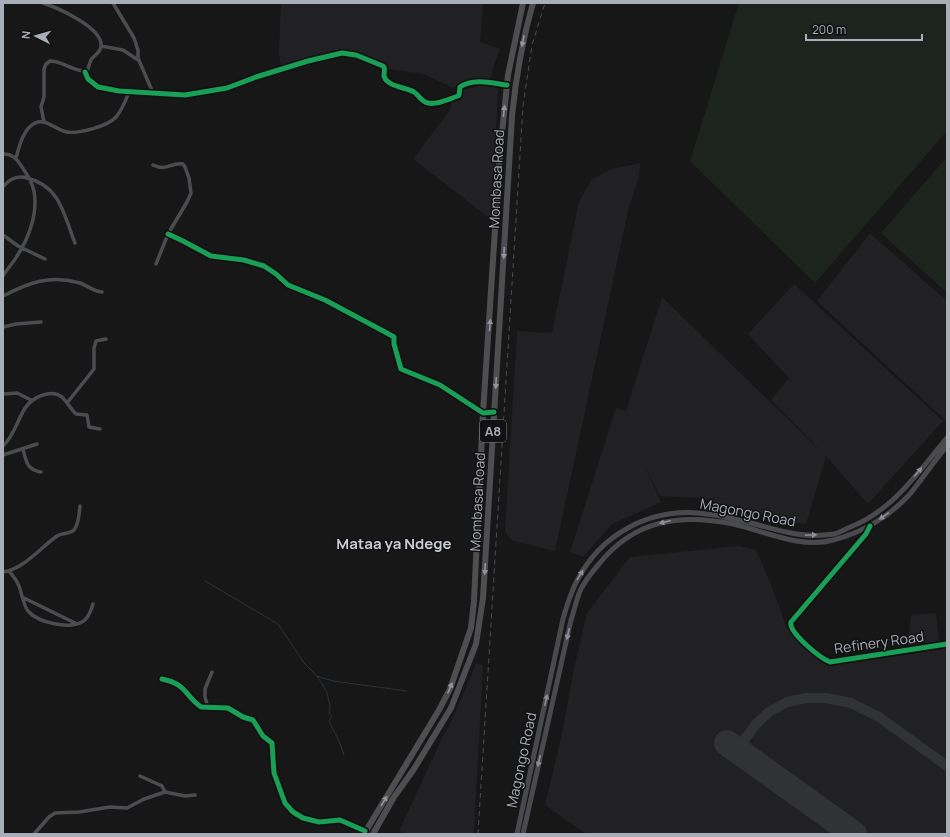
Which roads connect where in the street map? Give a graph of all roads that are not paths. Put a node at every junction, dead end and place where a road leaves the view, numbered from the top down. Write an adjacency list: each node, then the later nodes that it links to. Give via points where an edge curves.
1 (43, 3): 5 (street, via 65,11 89,28 98,36)
2 (113, 3): 6 (street, via 134,38)
3 (523, 3): 8 (highway, Mombasa Road / A8)
4 (533, 3): 32 (highway, Mombasa Road / A8, one-way to 32, via 524,35 512,116)
5 (101, 46): 6 (street, via 123,50); 7 (street)
6 (139, 60): 10 (street)
7 (86, 72): 9 (street, via 88,79 96,86); 11 (street, via 55,61 46,64 44,100 40,110)
8 (507, 85): 10 (street, via 465,83 460,86 458,96 428,103 414,92 400,88 386,79 383,66 356,55 342,53 308,61 218,90 185,95); 33 (highway, Mombasa Road / A8, one-way to 8, via 500,153)
9 (129, 92): 10 (street); 11 (street, via 115,118 94,128 66,132)
10 (153, 93)
11 (44, 122): 13 (street, via 34,124 27,131)
12 (3, 154): 13 (street, via 10,154)
13 (16, 158): 15 (street)
14 (153, 165): 17 (street, via 164,168 183,164 189,178 190,196)
15 (29, 178): 16 (street, via 22,176 12,179); 19 (street, via 47,187 56,196); 20 (street, via 34,192 34,210)
16 (3, 187)
17 (168, 234): 22 (street); 33 (street, via 211,256 244,260 264,266 288,285 325,300 394,337 401,369 440,385)
18 (3, 235): 20 (street)
19 (75, 243)
20 (22, 248): 21 (street); 23 (street)
21 (45, 259)
22 (156, 264)
23 (3, 276)
24 (102, 292): 25 (street, via 80,283 53,279 35,282)
25 (3, 296)
26 (41, 322): 27 (street)
27 (3, 327)
28 (106, 339): 31 (street, via 96,341 94,369)
29 (3, 394): 30 (street, via 17,393)
30 (31, 400): 31 (street, via 48,394 57,394); 37 (street, via 24,408 12,436)
31 (67, 403): 34 (street, via 76,414 87,415 89,427)
32 (494, 412): 33 (street); 60 (highway, Mombasa Road / A8, one-way to 60, via 483,598 476,644 442,725 394,797)
33 (483, 413): 58 (highway, Mombasa Road / A8, one-way to 33, via 439,710 452,684 471,628)
34 (100, 429)
35 (947, 438): 48 (main road, Magongo Road, one-way to 35, via 570,597 584,569 613,536 625,529 670,514 696,513 735,519 778,531 805,535 835,534 877,514 893,501)
36 (37, 444): 39 (street)
37 (3, 446)
38 (947, 446): 43 (main road, Magongo Road, one-way to 43, via 910,494)
39 (23, 449): 40 (street); 41 (street, via 29,466 34,471)
40 (3, 455)
41 (41, 472)
42 (80, 506): 44 (street, via 73,531 58,535 21,565)
43 (870, 526): 49 (main road, Magongo Road, one-way to 49, via 832,541 814,542 702,518 678,519 657,524 639,530 606,555 580,590); 51 (main road, Refinery Road, via 863,538 790,625 805,644 830,662)
44 (9, 571): 45 (street); 46 (street, via 18,583)
45 (3, 572)
46 (24, 598): 50 (street); 50 (street, via 27,610 41,619 62,626)
47 (93, 604): 50 (street, via 86,619)
48 (564, 619): 49 (main road); 61 (main road, Magongo Road, one-way to 48)
49 (571, 620): 62 (main road, Magongo Road, one-way to 62)
50 (77, 624)
51 (947, 644)
52 (212, 672): 54 (street, via 205,688)
53 (162, 679): 54 (street, via 176,683 199,706)
54 (208, 708): 58 (street, via 228,708 253,720 263,736 271,741 274,773 286,803 298,816 323,822 340,820)
55 (140, 776): 56 (street, via 162,786)
56 (165, 792): 57 (street); 59 (street, via 127,808 110,807 55,813)
57 (195, 795)
58 (365, 833)
59 (34, 834)
60 (373, 834)
61 (517, 834)
62 (523, 834)

